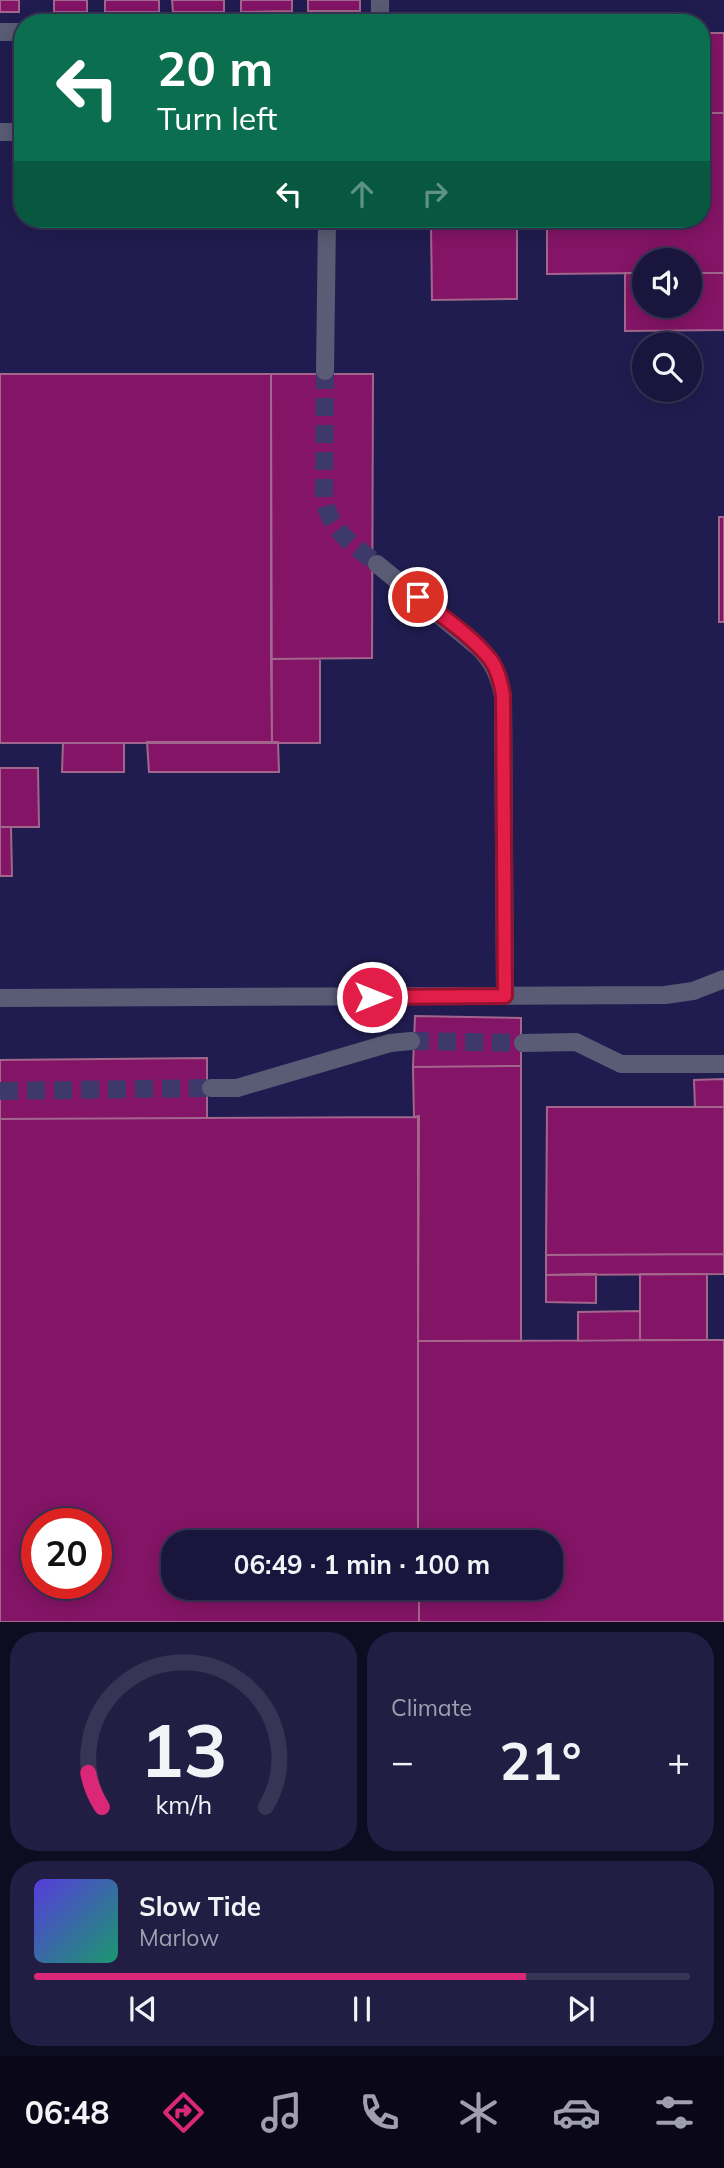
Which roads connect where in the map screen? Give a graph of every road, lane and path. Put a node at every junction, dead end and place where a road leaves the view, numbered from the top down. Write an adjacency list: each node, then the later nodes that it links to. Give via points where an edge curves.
1 (327, 228): 2 (lane)
2 (325, 371)
3 (377, 564): 5 (lane, via 478,647 500,678)
4 (724, 979): 5 (lane, via 665,996)
5 (505, 996): 6 (lane)
6 (0, 998)
7 (411, 1041): 10 (lane, via 390,1043 237,1088)
8 (523, 1043): 9 (lane, via 576,1042 621,1064)
9 (724, 1064)
10 (211, 1088)

